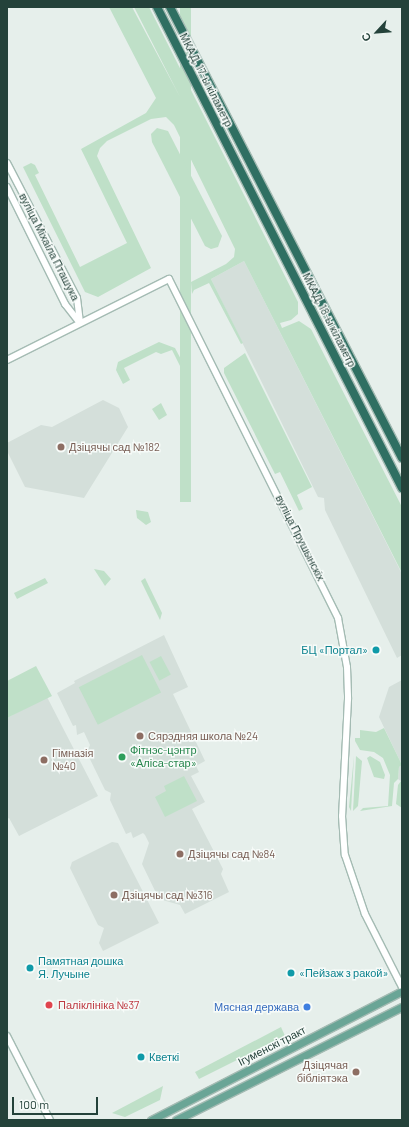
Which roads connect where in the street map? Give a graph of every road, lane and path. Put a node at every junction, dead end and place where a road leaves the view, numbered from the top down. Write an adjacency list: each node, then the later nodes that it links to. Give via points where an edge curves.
1 (157, 7): 4 (highway, МКАД, 17-ы кіламетр)
2 (170, 7): 3 (highway, МКАД, 17-ы кіламетр)
3 (246, 157): 9 (highway, МКАД, 18-ы кіламетр)
4 (236, 163): 10 (highway, МКАД, 18-ы кіламетр)
5 (7, 164): 7 (street, вуліца Міхаіла Пташука, via 77,298)
6 (7, 187): 7 (street, вуліца Міхаіла Пташука, via 65,304)
7 (80, 323): 8 (street, вуліца Прушынскіх); 11 (street, вуліца Прушынскіх, via 169,279 323,584 342,633 347,667 347,727 342,816 345,855 365,914)
8 (7, 360)
9 (402, 458)
10 (402, 488)
11 (402, 987)
12 (402, 991): 16 (main road, Ігуменскі тракт)
13 (402, 1007): 17 (main road)
14 (7, 1036): 15 (street)
15 (50, 1120)
16 (151, 1120)
17 (176, 1120)

